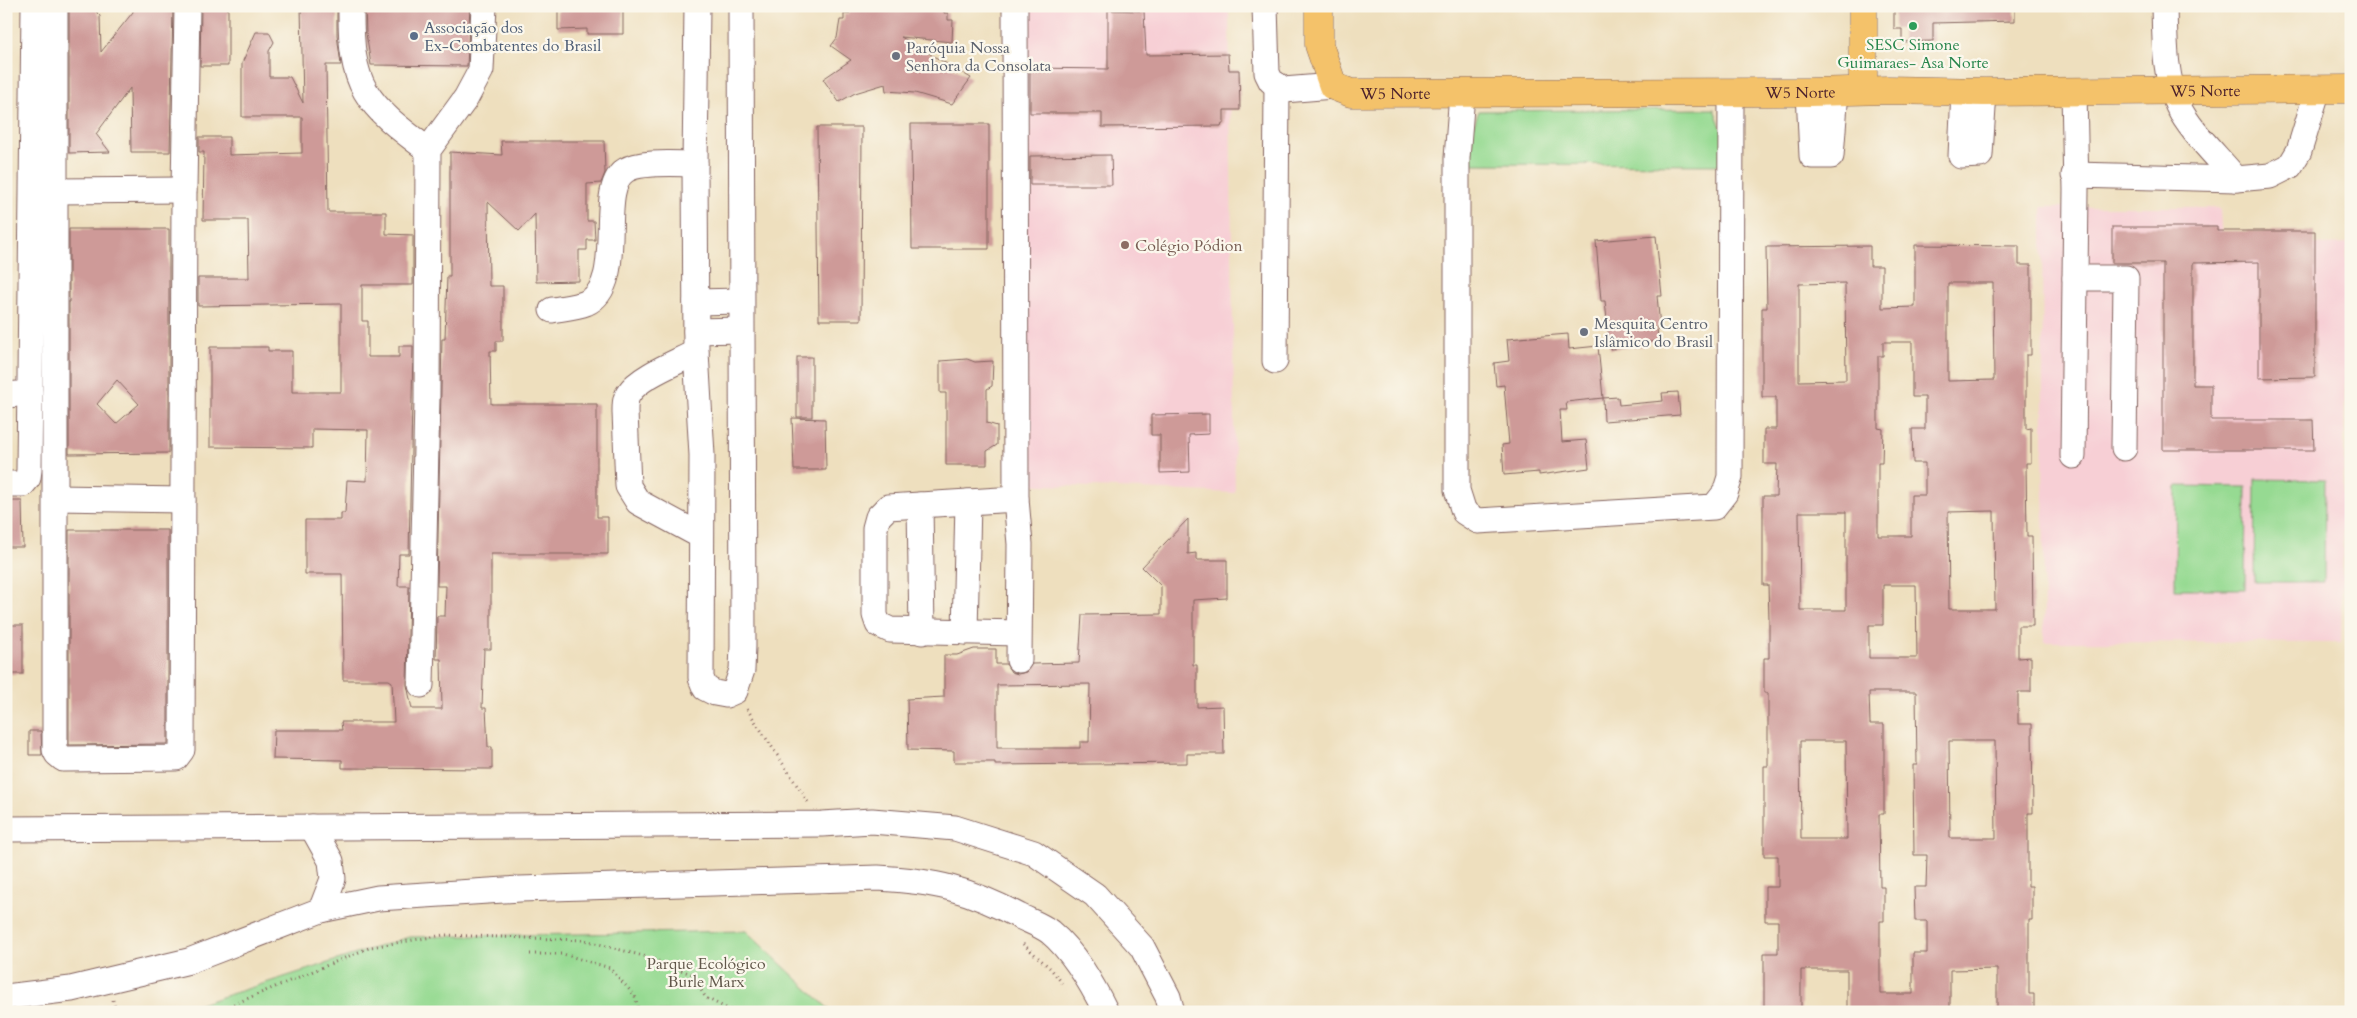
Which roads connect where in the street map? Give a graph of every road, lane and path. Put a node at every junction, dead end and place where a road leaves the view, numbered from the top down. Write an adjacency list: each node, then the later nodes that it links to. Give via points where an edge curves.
1 (34, 6): 39 (street)
2 (55, 6): 30 (street)
3 (187, 6): 31 (street)
4 (352, 6): 25 (street, via 351,34 357,76 365,92 382,115)
5 (484, 6): 25 (street, via 480,70 466,98)
6 (697, 6): 27 (street)
7 (742, 6): 33 (street)
8 (1015, 6): 44 (street)
9 (1265, 6): 13 (street, via 1267,74)
10 (1318, 6): 14 (main road, via 1319,44)
11 (1862, 6): 17 (main road)
12 (2164, 6): 18 (street)
13 (1277, 85): 14 (street, via 1284,90); 38 (street)
14 (1333, 86): 24 (main road, W5 Norte, via 1351,93)
15 (2318, 89): 16 (main road, W5 Norte); 18 (main road, W5 Norte); 29 (street, via 2299,151 2290,166 2270,176)
16 (2351, 89)
17 (1863, 90): 19 (main road, W5 Norte); 23 (main road, W5 Norte)
18 (2172, 90): 20 (main road, W5 Norte); 29 (street, via 2189,122)
19 (1836, 91): 22 (main road, W5 Norte); 22 (street, via 1822,156)
20 (2074, 91): 23 (main road, W5 Norte); 28 (street)
21 (1731, 92): 22 (main road, W5 Norte); 24 (main road, W5 Norte); 24 (street, via 1730,478 1725,493 1714,507 1478,521 1464,512 1457,490 1457,158)
22 (1809, 92)
23 (1974, 92): 26 (street)
24 (1462, 94)
25 (428, 150): 53 (street)
26 (1971, 156)
27 (695, 164): 34 (street); 35 (street, via 628,168 619,175 612,195 608,269 599,293 587,303)
28 (2074, 175): 29 (street); 32 (street)
29 (2236, 179)
30 (56, 190): 31 (street); 43 (street)
31 (184, 190): 45 (street)
32 (2075, 278): 40 (street, via 2126,278); 41 (street)
33 (741, 301): 34 (street); 36 (street)
34 (696, 302): 37 (street)
35 (552, 310)
36 (741, 330): 37 (street); 54 (street, via 743,646 742,670)
37 (696, 342): 48 (street, via 702,455); 48 (street, via 639,382 629,392 625,412 628,486 632,494 638,502)
38 (1275, 361)
39 (18, 394): 42 (street, via 28,478 23,484)
40 (2124, 448)
41 (2073, 456)
42 (6, 484)
43 (56, 498): 45 (street); 45 (street, via 56,754 63,758 180,756 183,737)
44 (1016, 499): 46 (street); 51 (street, via 1020,544)
45 (183, 500)
46 (968, 502): 47 (street); 50 (street)
47 (920, 505): 49 (street); 49 (street, via 888,507 878,517 875,528 875,615 878,624 890,630)
48 (701, 536): 54 (street, via 701,678 705,688 715,693 726,695)
49 (922, 632): 50 (street)
50 (964, 632): 51 (street)
51 (1018, 633): 52 (street)
52 (1019, 660)
53 (422, 685)
54 (735, 691): 55 (path)
55 (822, 824): 56 (street); 69 (street, via 872,821 955,828 1034,853 1095,896 1142,947 1168,997)
56 (312, 827): 57 (street); 58 (street, via 330,861 333,879)
57 (6, 829)
58 (321, 910): 62 (street, via 189,961 71,989); 68 (street, via 378,898 520,888 878,878 920,880 957,888 993,902 1049,931 1086,974)
59 (1018, 939): 61 (path, via 1051,969)
60 (530, 954): 66 (path, via 563,954 610,968 635,996)
61 (1067, 990)
62 (6, 997)
63 (121, 997): 64 (path)
64 (104, 1001)
65 (216, 1012): 67 (path, via 371,947 444,935 584,940 647,957 691,974 706,998)
66 (639, 1012)
67 (734, 1012)
68 (1106, 1012)
69 (1172, 1012)

